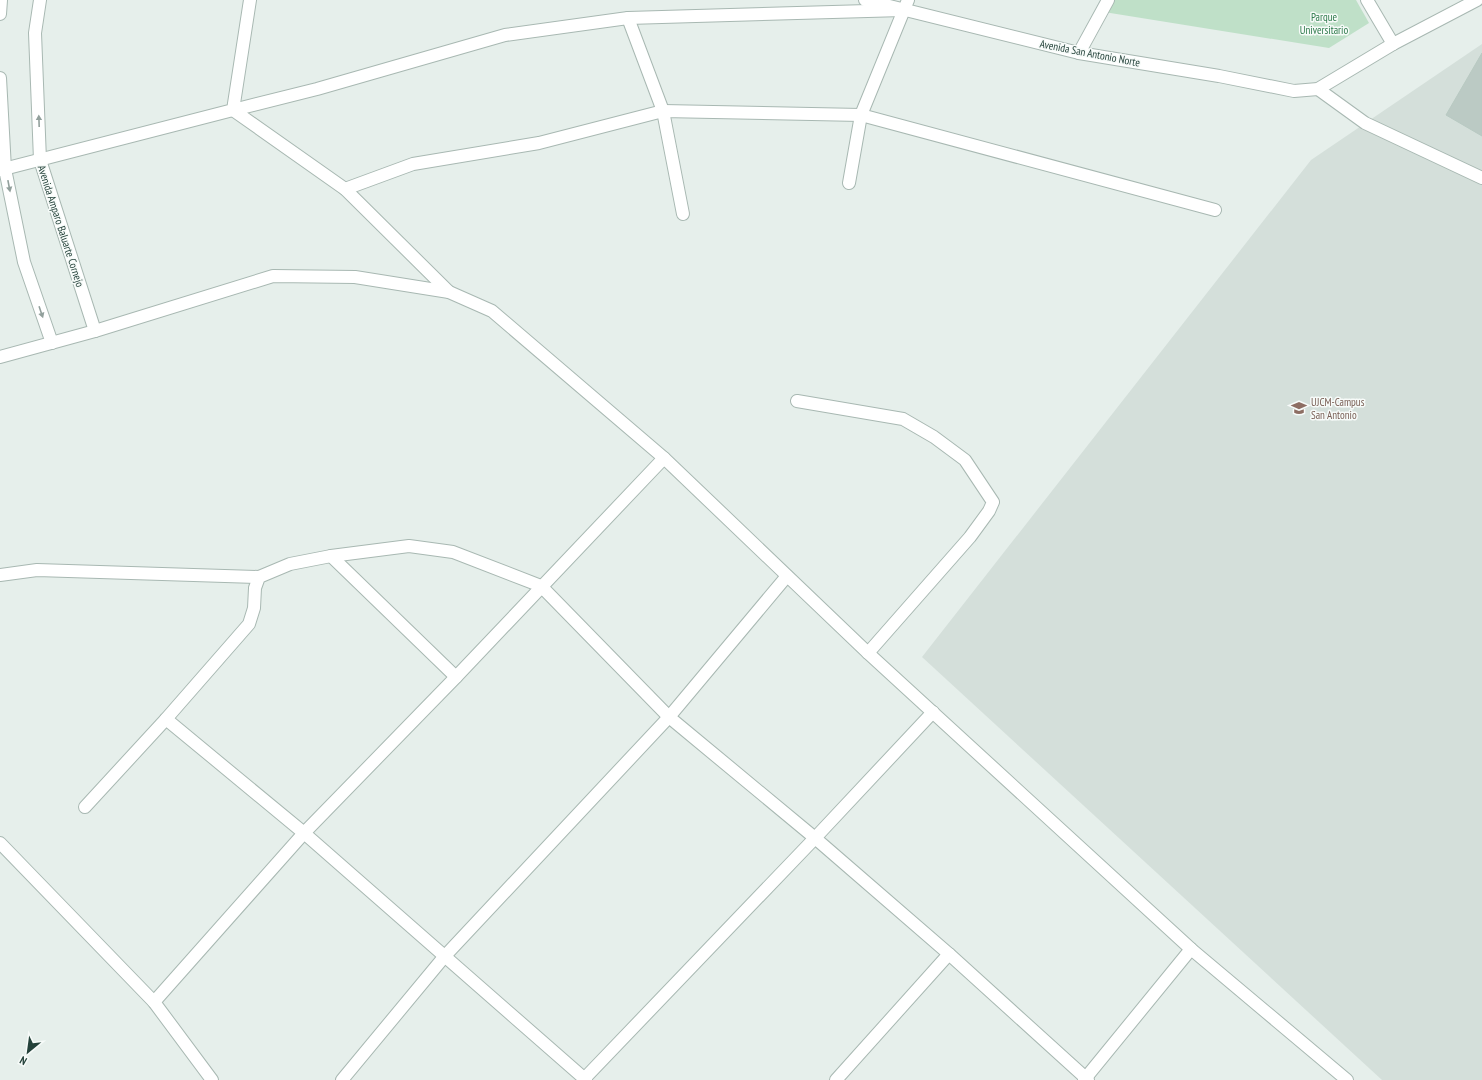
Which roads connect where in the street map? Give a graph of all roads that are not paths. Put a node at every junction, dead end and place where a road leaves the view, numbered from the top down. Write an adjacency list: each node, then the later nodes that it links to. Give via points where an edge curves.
1 (1, 0): 9 (street)
2 (40, 0): 18 (street, Avenida Amparo Baluarte Cornejo, one-way to 2, via 35,33)
3 (250, 0): 15 (street)
4 (865, 0): 8 (street, Avenida San Antonio Norte)
5 (1108, 0): 12 (street)
6 (1367, 0): 11 (street)
7 (1477, 0): 11 (street)
8 (906, 5): 10 (street); 12 (street, Avenida San Antonio Norte); 17 (street)
9 (0, 14)
10 (628, 18): 15 (street, via 505,34 317,89); 16 (street)
11 (1393, 44): 14 (street)
12 (1079, 53): 14 (street, Avenida San Antonio Norte, via 1294,91)
13 (0, 78): 19 (street)
14 (1318, 89): 20 (street, via 1365,122)
15 (233, 110): 18 (street); 22 (street)
16 (663, 111): 17 (street); 22 (street, via 539,143 413,164); 24 (street)
17 (861, 115): 21 (street); 23 (street)
18 (40, 160): 19 (street); 26 (street, Avenida Amparo Baluarte Cornejo)
19 (2, 170): 27 (street, one-way to 27, via 24,262)
20 (1482, 178)
21 (849, 183)
22 (345, 188): 25 (street)
23 (1215, 210)
24 (683, 214)
25 (449, 292): 26 (street, via 355,277 273,276); 30 (street, via 492,311)
26 (95, 331): 27 (street)
27 (52, 343): 28 (street)
28 (0, 357)
29 (797, 401): 36 (street, via 903,419 934,437 965,460 993,502 970,537)
30 (664, 458): 33 (street); 35 (street)
31 (331, 556): 34 (street, via 290,564); 35 (street, via 409,546 453,552); 37 (street)
32 (0, 575): 34 (street, via 37,570)
33 (787, 576): 36 (street); 39 (street)
34 (260, 577): 40 (street, via 254,588 254,608 249,624)
35 (541, 586): 37 (street); 39 (street)
36 (868, 653): 38 (street)
37 (456, 677): 42 (street)
38 (933, 712): 43 (street); 45 (street)
39 (669, 717): 43 (street); 47 (street)
40 (166, 719): 41 (street); 42 (street)
41 (85, 807)
42 (304, 833): 47 (street); 48 (street)
43 (815, 838): 46 (street); 52 (street)
44 (0, 843): 48 (street)
45 (1191, 949): 49 (street); 54 (street)
46 (950, 954): 49 (street); 53 (street)
47 (444, 957): 51 (street); 52 (street)
48 (154, 1002): 50 (street)
49 (1086, 1079)
50 (212, 1080)
51 (342, 1080)
52 (584, 1080)
53 (836, 1080)
54 (1347, 1080)

